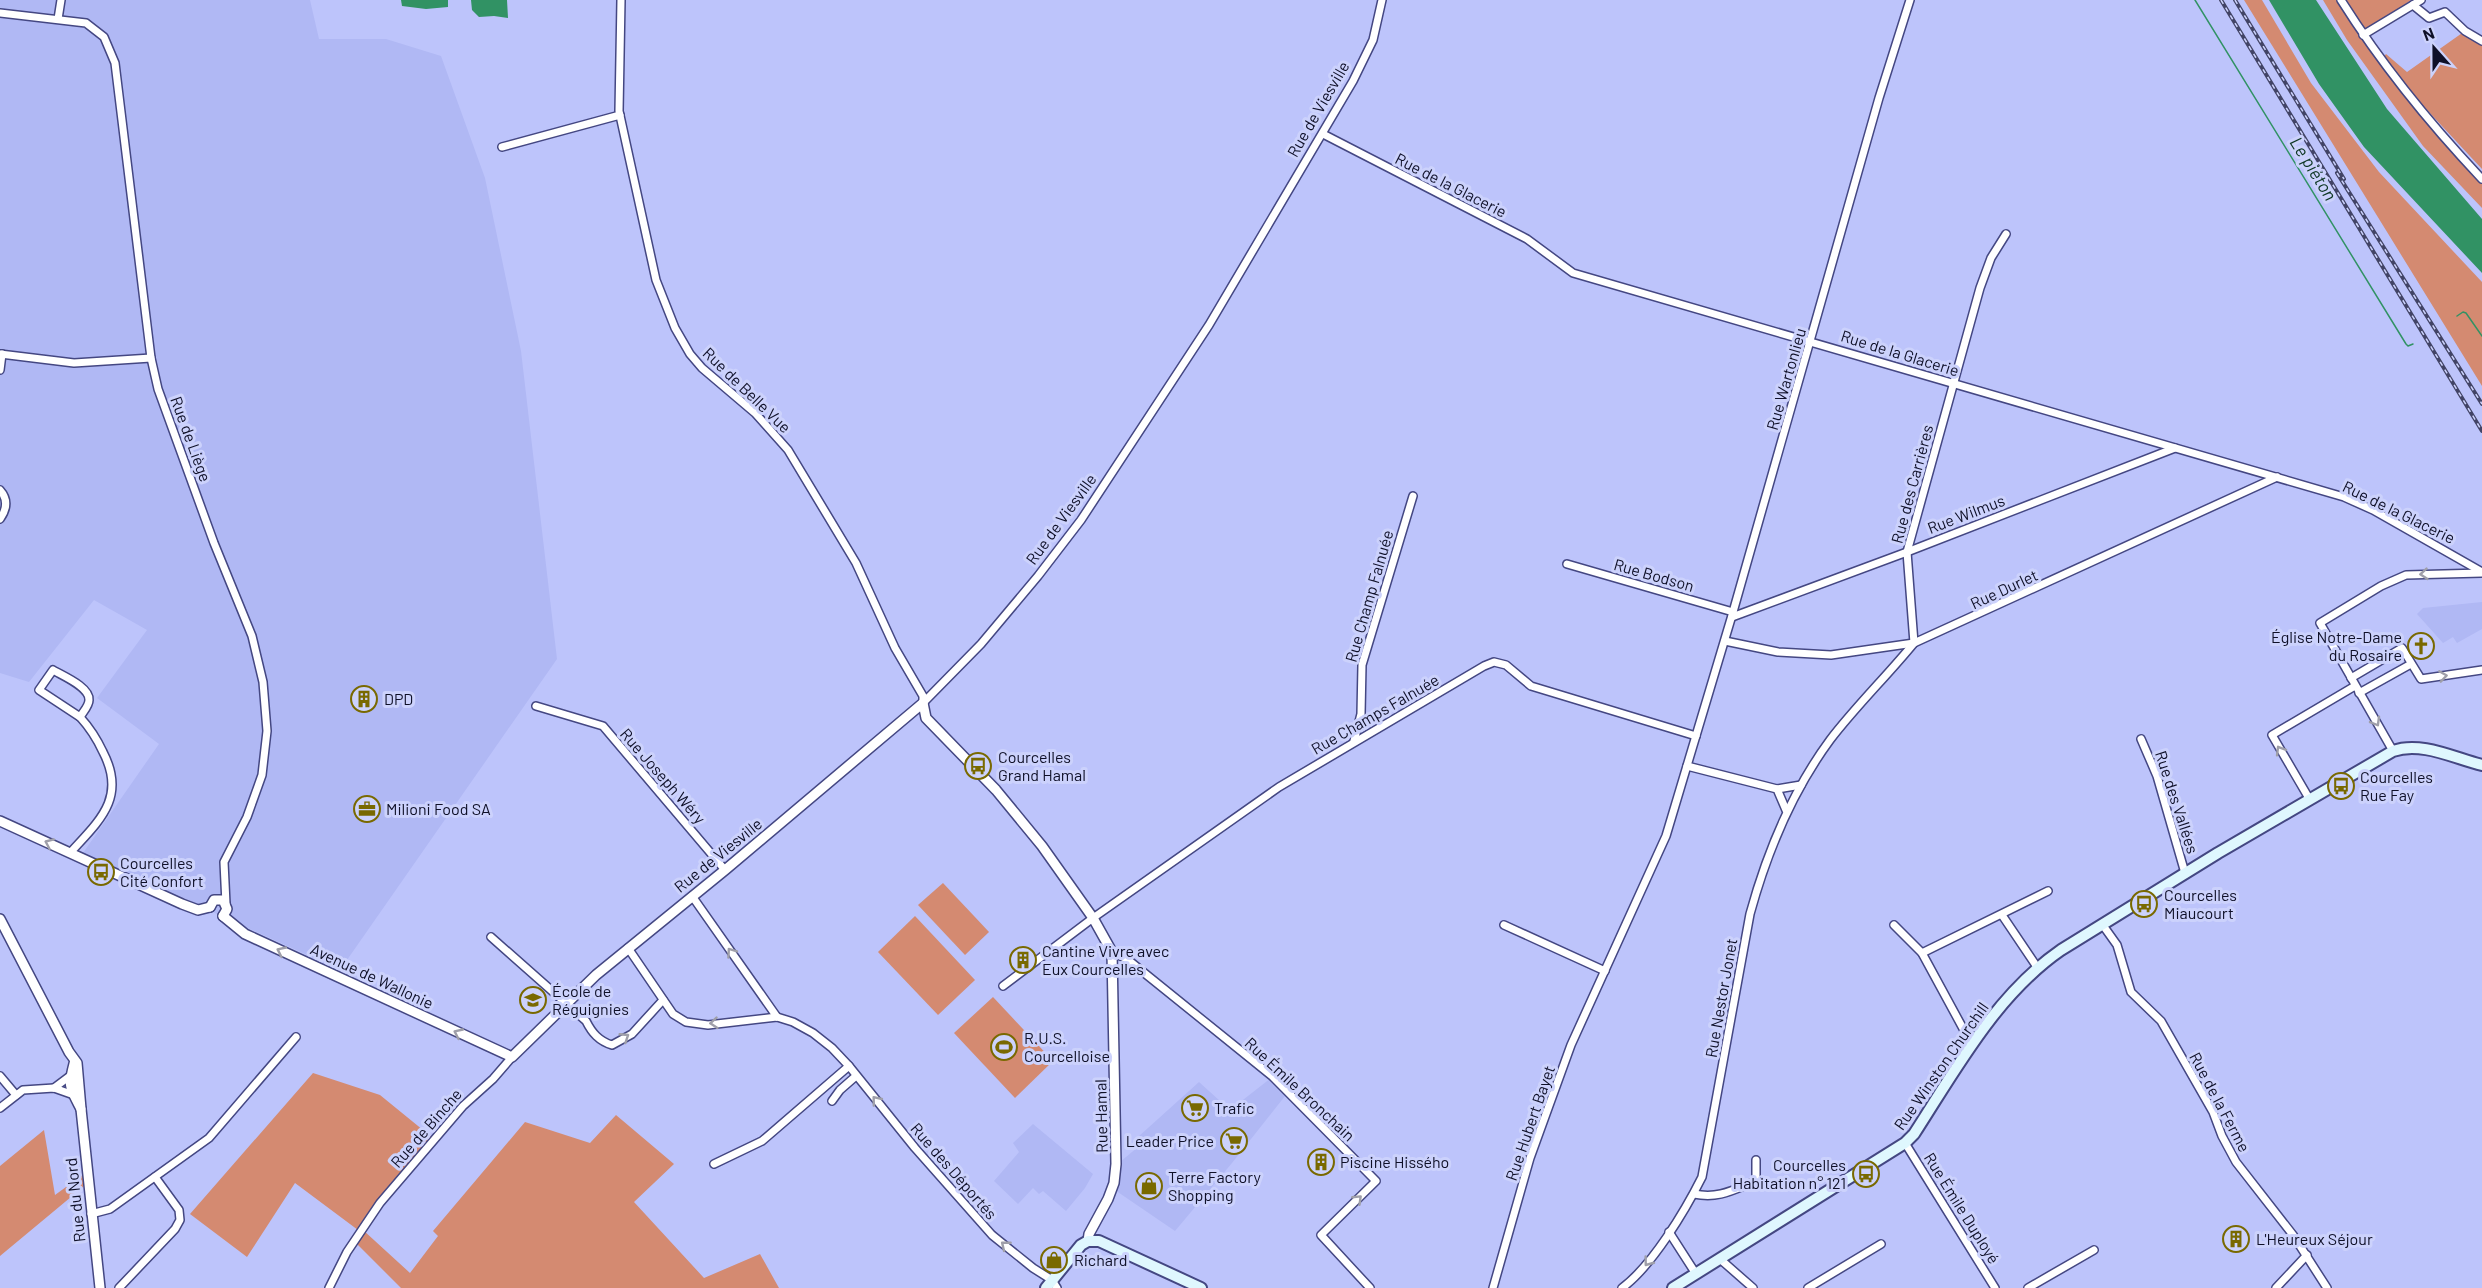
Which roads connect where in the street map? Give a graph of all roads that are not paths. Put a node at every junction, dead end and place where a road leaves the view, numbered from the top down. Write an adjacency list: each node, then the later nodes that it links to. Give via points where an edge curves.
1 (61, 0): 9 (street)
2 (621, 0): 12 (street, Rue de Belle Vue)
3 (1382, 0): 13 (street, Rue de Viesville, via 1373,40)
4 (1910, 0): 17 (street, Rue Wartonlieu)
5 (2341, 0): 10 (street)
6 (2421, 0): 7 (street)
7 (2413, 5): 10 (street); 11 (street, via 2429,18 2445,12)
8 (0, 13): 9 (street, Rue de Liège)
9 (58, 20): 19 (street, Rue de Liège, via 86,24 104,37 115,63)
10 (2363, 35): 15 (street, via 2441,136)
11 (2482, 41)
12 (620, 116): 14 (street); 37 (street, Rue de Belle Vue, via 656,280 675,328 702,368 755,413 788,450 856,563 895,648 923,696)
13 (1323, 134): 17 (street, Rue de la Glacerie, via 1527,239 1573,273); 37 (street, Rue de Viesville, via 1209,325 1081,520 988,635)
14 (502, 147)
15 (2482, 179)
16 (2006, 234): 21 (street, Rue des Carrières, via 1991,258 1980,288)
17 (1811, 341): 21 (street, Rue de la Glacerie); 30 (street, Rue Wartonlieu)
18 (1, 354): 19 (street, via 74,363); 20 (street)
19 (151, 358): 54 (street, Rue de Liège, via 158,389 252,636 263,682 267,731 261,775 247,817 224,862)
20 (0, 370)
21 (1952, 383): 22 (street, Rue de la Glacerie); 27 (street, Rue des Carrières)
22 (2176, 447): 23 (street, Rue de la Glacerie); 27 (street, Rue Wilmus)
23 (2277, 477): 29 (street, Rue de la Glacerie, via 2373,510); 32 (street, Rue Durlet)
24 (0, 490): 26 (street, via 6,502)
25 (1413, 496): 42 (street, Rue Champ Falnuée, via 1361,671 1361,714)
26 (0, 519)
27 (1907, 552): 30 (street, Rue Wilmus); 32 (street, Rue des Carrières)
28 (1567, 564): 30 (street, Rue Bodson)
29 (2482, 572): 35 (street, one-way to 35, via 2406,575 2320,623)
30 (1733, 614): 31 (street, Rue Wartonlieu)
31 (1725, 641): 32 (street, Rue Durlet, via 1778,652 1831,655); 40 (street, Rue Wartonlieu)
32 (1914, 643): 46 (street, via 1830,740)
33 (2411, 664): 34 (street, one-way to 34, via 2421,679); 35 (street, via 2402,648); 36 (street)
34 (2482, 670)
35 (2351, 678): 36 (street)
36 (2357, 690): 43 (street, one-way to 43); 48 (street, one-way to 36, via 2272,734)
37 (923, 703): 52 (street, Rue de Viesville); 62 (street, Rue Hamal, via 926,718 1003,798)
38 (536, 706): 52 (street, Rue Joseph Wéry, via 603,726)
39 (80, 717): 39 (street, via 89,696 53,670 39,690); 51 (street, via 108,762 113,789 99,820)
40 (1696, 736): 42 (street, Rue Champs Falnuée, via 1531,686 1516,671 1494,662); 45 (street, Rue Wartonlieu)
41 (2141, 739): 53 (street, Rue des Vallées, via 2157,776)
42 (1354, 741): 62 (street, Rue Champs Falnuée, via 1279,787)
43 (2393, 751): 44 (main road, Rue Winston Churchill, via 2417,747); 48 (main road, Rue Winston Churchill)
44 (2482, 765)
45 (1688, 766): 47 (street); 72 (street, Rue Hubert Bayet, via 1666,836)
46 (1801, 785): 47 (street); 49 (street, Rue Nestor Jonet)
47 (1777, 789): 49 (street)
48 (2310, 800): 53 (main road, Rue Winston Churchill)
49 (1786, 810): 94 (street, Rue Nestor Jonet, via 1750,914 1708,1150)
50 (0, 821): 51 (street, one-way to 50)
51 (70, 853): 59 (street, via 182,904 198,910)
52 (725, 870): 56 (street, Rue de Viesville)
53 (2185, 873): 64 (main road, Rue Winston Churchill)
54 (225, 887): 57 (street); 58 (street, Rue de Liège)
55 (2048, 891): 60 (street)
56 (692, 897): 68 (street, Rue de Viesville); 76 (street, one-way to 56)
57 (217, 899): 58 (street); 59 (street)
58 (226, 904): 61 (street)
59 (210, 907): 61 (street, via 213,915)
60 (2002, 915): 70 (street); 71 (street)
61 (223, 916): 79 (street, Avenue de Wallonie, one-way to 61, via 245,934)
62 (1093, 918): 69 (street, Rue Hamal); 73 (street)
63 (0, 919): 83 (street, Rue du Nord, via 75,1059)
64 (2102, 924): 71 (main road, Rue Winston Churchill); 100 (street, Rue de la Ferme, via 2117,945 2131,992 2161,1021 2213,1112 2232,1155)
65 (1504, 925): 72 (street)
66 (1894, 925): 70 (street)
67 (492, 937): 75 (street)
68 (628, 948): 74 (street, Rue des Déportés); 75 (street, Rue de Binche)
69 (1112, 952): 97 (street, Rue Hamal, via 1116,1164 1114,1183); 108 (street, Rue Émile Bronchain, one-way to 69, via 1321,1235 1376,1181 1272,1076 1127,959)
70 (1922, 953): 78 (street)
71 (2037, 967): 78 (main road, Rue Winston Churchill)
72 (1605, 971): 109 (street, Rue Hubert Bayet, via 1570,1045 1530,1158)
73 (1003, 986)
74 (663, 999): 75 (street, one-way to 74, via 604,1043 612,1045 632,1034); 76 (street, Rue des Déportés, one-way to 74, via 708,1025 686,1022 673,1014)
75 (566, 1004): 79 (street, Rue de Binche)
76 (777, 1017): 80 (street, Rue des Déportés, via 813,1033)
77 (296, 1037): 93 (street, via 209,1138)
78 (1972, 1045): 90 (main road, Rue Winston Churchill)
79 (512, 1057): 106 (street, Rue de Binche, via 463,1106 380,1203 346,1252)
80 (849, 1066): 82 (street, Rue des Déportés); 92 (street, via 762,1141)
81 (0, 1076): 86 (street)
82 (856, 1076): 87 (street); 103 (street, Rue des Déportés, one-way to 82, via 992,1235)
83 (77, 1081): 84 (street); 85 (street, Rue du Nord); 85 (street); 89 (street, Rue du Nord)
84 (54, 1088): 85 (street); 86 (street, via 23,1090)
85 (71, 1094): 89 (street)
86 (16, 1095): 88 (street)
87 (832, 1101)
88 (0, 1108)
89 (81, 1108): 95 (street, Rue du Nord)
90 (1905, 1143): 101 (main road, Rue Winston Churchill); 114 (street, Rue Émile Duployé)
91 (1756, 1160): 94 (street, via 1756,1181 1724,1195)
92 (714, 1164)
93 (155, 1178): 95 (street, via 110,1209); 105 (street, via 179,1210 180,1220)
94 (1694, 1194): 96 (street, Rue Nestor Jonet)
95 (91, 1214): 104 (street, Rue du Nord)
96 (1669, 1232): 102 (street); 110 (street, Rue Nestor Jonet, one-way to 110, via 1646,1265)
97 (1088, 1241): 103 (main road); 107 (main road, via 1103,1243)
98 (1881, 1244): 113 (street)
99 (2094, 1250): 115 (street)
100 (2307, 1255): 116 (street); 117 (street, Rue de la Ferme)
101 (1720, 1259): 102 (main road, Rue Winston Churchill); 112 (street)
102 (1696, 1274): 111 (main road, Rue Winston Churchill)
103 (1052, 1285)
104 (100, 1288)
105 (119, 1288)
106 (329, 1288)
107 (1201, 1288)
108 (1370, 1288)
109 (1493, 1288)
110 (1622, 1288)
111 (1674, 1288)
112 (1753, 1288)
113 (1808, 1288)
114 (1995, 1288)
115 (2028, 1288)
116 (2276, 1288)
117 (2327, 1288)

